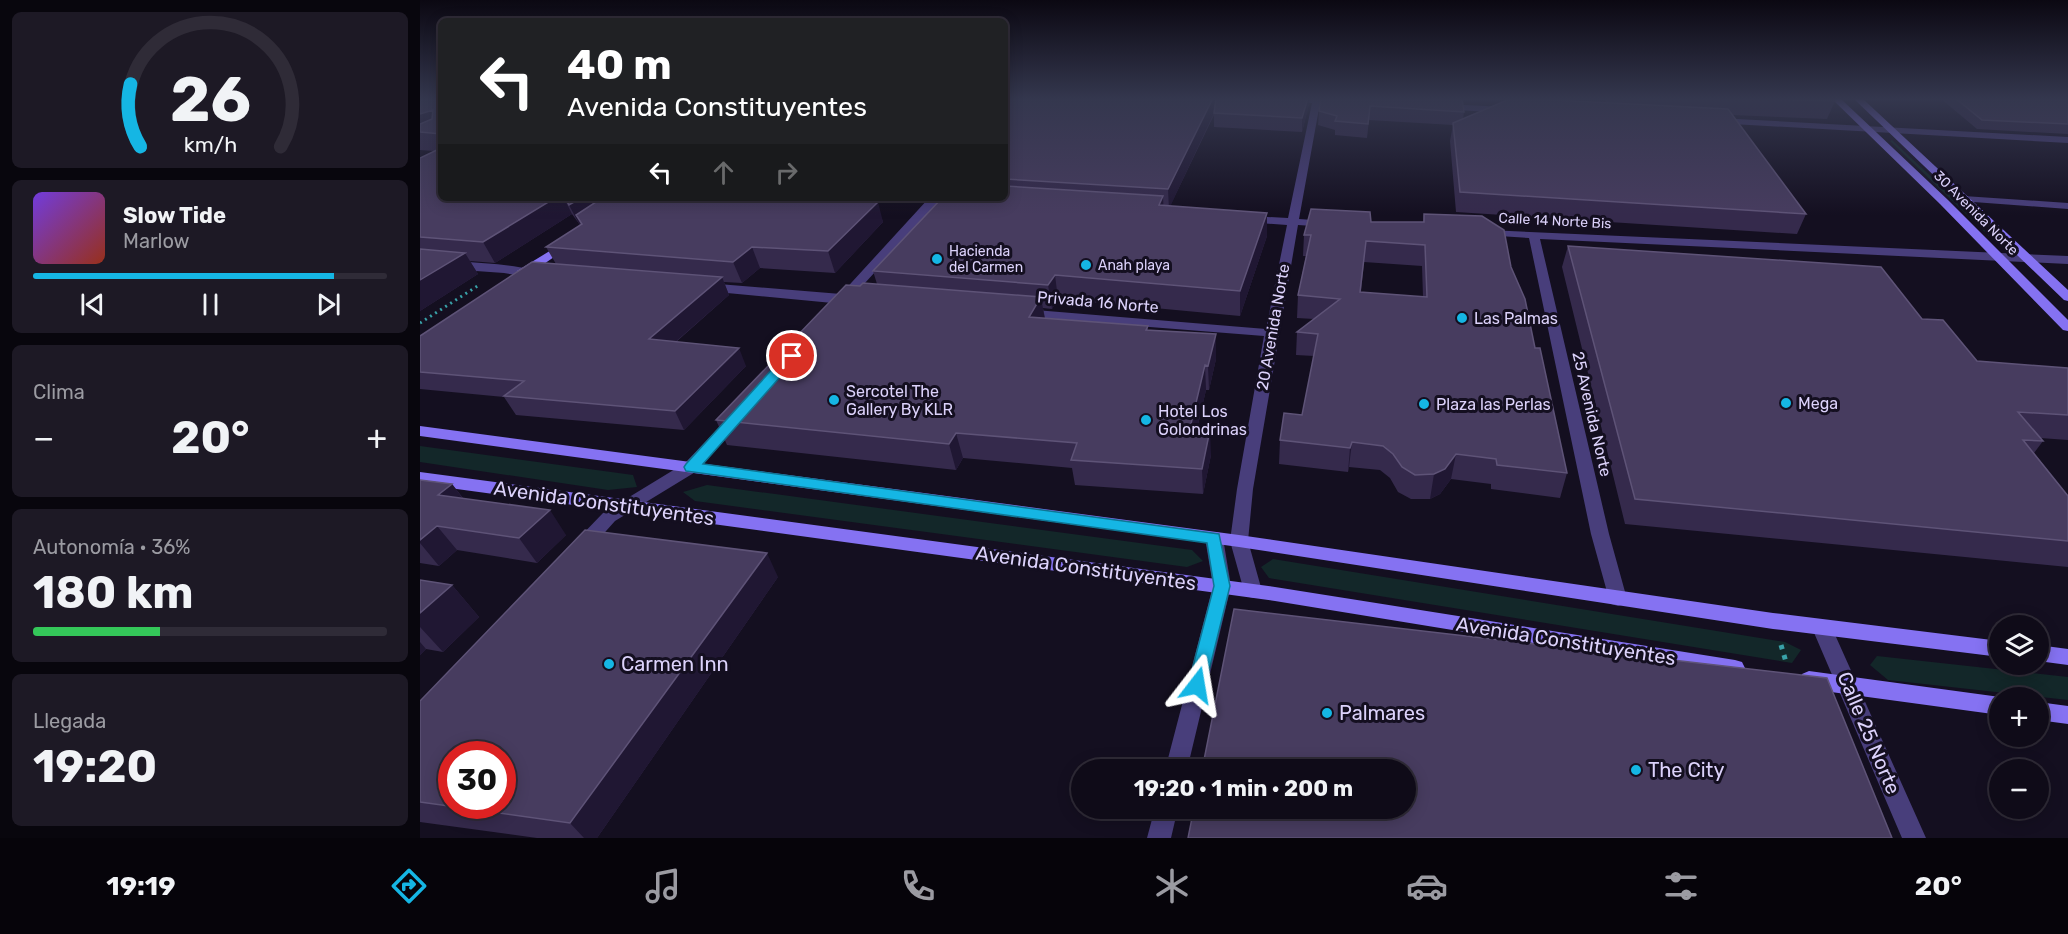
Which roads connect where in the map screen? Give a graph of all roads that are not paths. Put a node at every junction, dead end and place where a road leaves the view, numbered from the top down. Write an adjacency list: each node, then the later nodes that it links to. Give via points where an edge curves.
1 (1309, 137): 10 (street, 20 Avenida Norte)
2 (1874, 137): 15 (main road, 30 Avenida Norte)
3 (1898, 137): 6 (main road, 30 Avenida Norte)
4 (2016, 137): 5 (street)
5 (2068, 140)
6 (1964, 199): 8 (street); 16 (main road, 30 Avenida Norte)
7 (932, 201): 24 (street)
8 (2068, 206)
9 (1234, 219): 10 (street)
10 (1292, 223): 11 (street); 29 (street, 20 Avenida Norte)
11 (1345, 225)
12 (1475, 232): 14 (street, Calle 14 Norte Bis)
13 (578, 236): 19 (main road)
14 (1534, 236): 15 (street, Calle 14 Norte Bis); 40 (street, 25 Avenida Norte, via 1597,523)
15 (1999, 257): 16 (street, Calle 14 Norte Bis); 28 (main road, 30 Avenida Norte)
16 (2025, 257): 17 (street, Calle 14 Norte Bis); 23 (main road, 30 Avenida Norte)
17 (2068, 260)
18 (420, 263): 19 (street)
19 (523, 273): 20 (street); 21 (main road)
20 (546, 275)
21 (504, 285)
22 (687, 286): 24 (street)
23 (2068, 297)
24 (844, 298): 25 (street); 27 (street)
25 (868, 300)
26 (1009, 312): 29 (street, Privada 16 Norte)
27 (830, 314)
28 (2068, 327)
29 (1272, 333): 36 (street, 20 Avenida Norte)
30 (746, 407): 32 (street)
31 (420, 432): 32 (main road)
32 (691, 467): 34 (street); 35 (main road)
33 (420, 478): 34 (main road, Avenida Constituyentes)
34 (626, 506): 37 (street, via 609,517); 38 (main road, Avenida Constituyentes)
35 (1214, 538): 36 (main road); 38 (street)
36 (1239, 541): 39 (street, 20 Avenida Norte); 40 (main road)
37 (566, 562)
38 (1222, 586): 39 (main road, Avenida Constituyentes); 51 (street)
39 (1252, 591): 46 (main road, Avenida Constituyentes)
40 (1618, 599): 41 (main road)
41 (1822, 628): 42 (main road); 47 (street, Calle 25 Norte)
42 (1989, 648)
43 (2049, 654): 44 (main road)
44 (2068, 657)
45 (1788, 670): 47 (main road)
46 (1756, 672)
47 (1850, 687): 48 (main road); 54 (street, Calle 25 Norte)
48 (1989, 705)
49 (2049, 712): 50 (main road)
50 (2068, 715)
51 (1179, 759)
52 (1164, 819): 53 (street)
53 (1160, 838)
54 (1914, 838)

